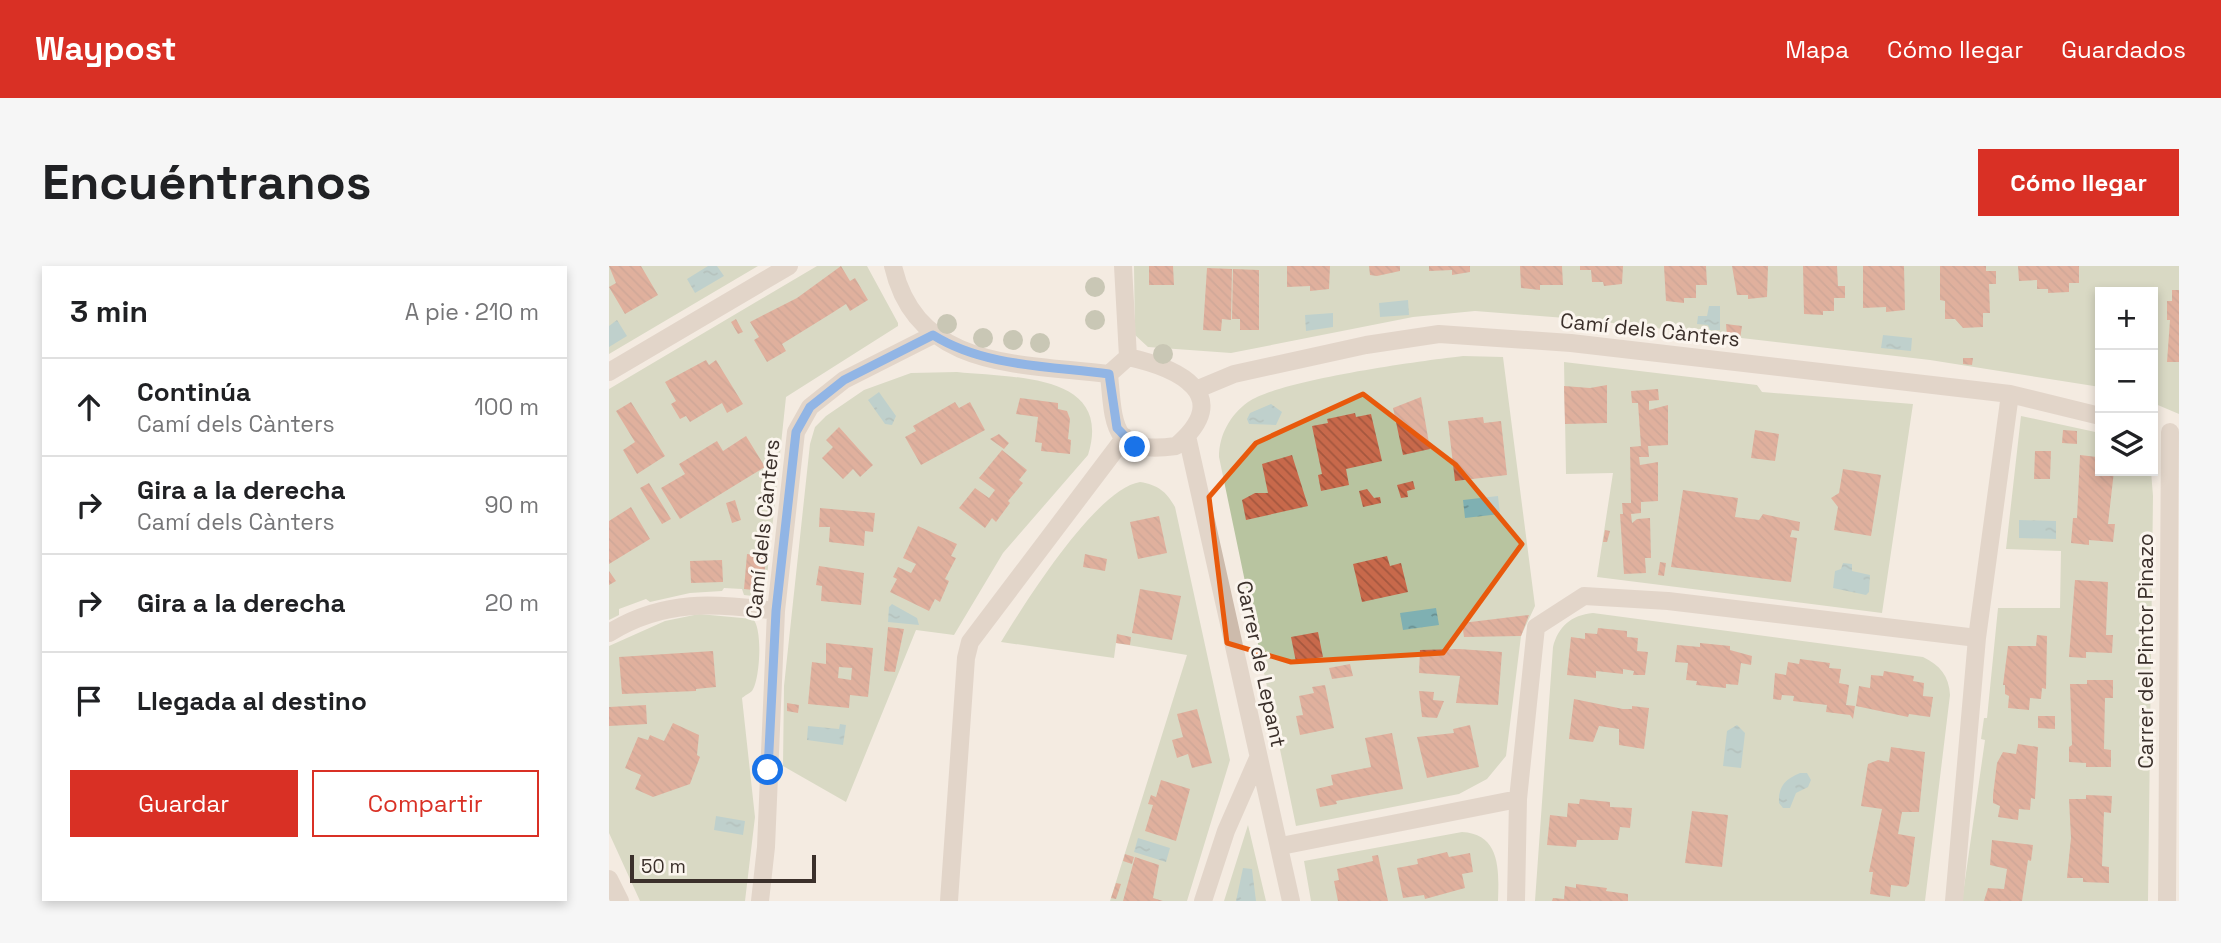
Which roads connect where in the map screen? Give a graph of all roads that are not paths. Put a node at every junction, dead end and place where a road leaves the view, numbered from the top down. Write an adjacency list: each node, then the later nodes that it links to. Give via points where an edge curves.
1 (789, 266): 6 (street)
2 (893, 266): 4 (street, via 912,312)
3 (1123, 266): 5 (street)
4 (933, 335): 7 (street, via 957,350 991,359); 14 (street, Camí dels Cànters, via 844,380 805,415 796,432)
5 (1128, 357): 7 (street); 8 (street, via 1167,368)
6 (609, 372)
7 (1109, 374): 13 (street, via 1117,428)
8 (1198, 389): 9 (street, Camí dels Cànters, via 1234,374 1439,334 1571,343); 12 (street, via 1198,414)
9 (2010, 394): 10 (street, Camí dels Cànters); 16 (street)
10 (2095, 414)
11 (2167, 432): 20 (street, Carrer del Pintor Pinazo)
12 (1187, 436): 13 (street, via 1176,446 1149,450 1135,447); 17 (street, Carrer de Lepant)
13 (1125, 437): 24 (street, via 970,642 964,671)
14 (776, 611): 15 (street, via 697,604 645,617); 23 (street, Camí dels Cànters)
15 (609, 634)
16 (1976, 638): 18 (street, via 1668,601 1584,596 1536,627); 28 (street)
17 (1258, 758): 19 (street, Carrer de Lepant); 25 (street, via 1226,831)
18 (1518, 799): 19 (street); 27 (street)
19 (1280, 846): 26 (street, Carrer de Lepant)
20 (2173, 871): 29 (street, Carrer del Pintor Pinazo)
21 (609, 879): 22 (street)
22 (620, 901)
23 (760, 901)
24 (949, 901)
25 (1203, 901)
26 (1291, 901)
27 (1516, 901)
28 (1954, 901)
29 (2167, 901)

